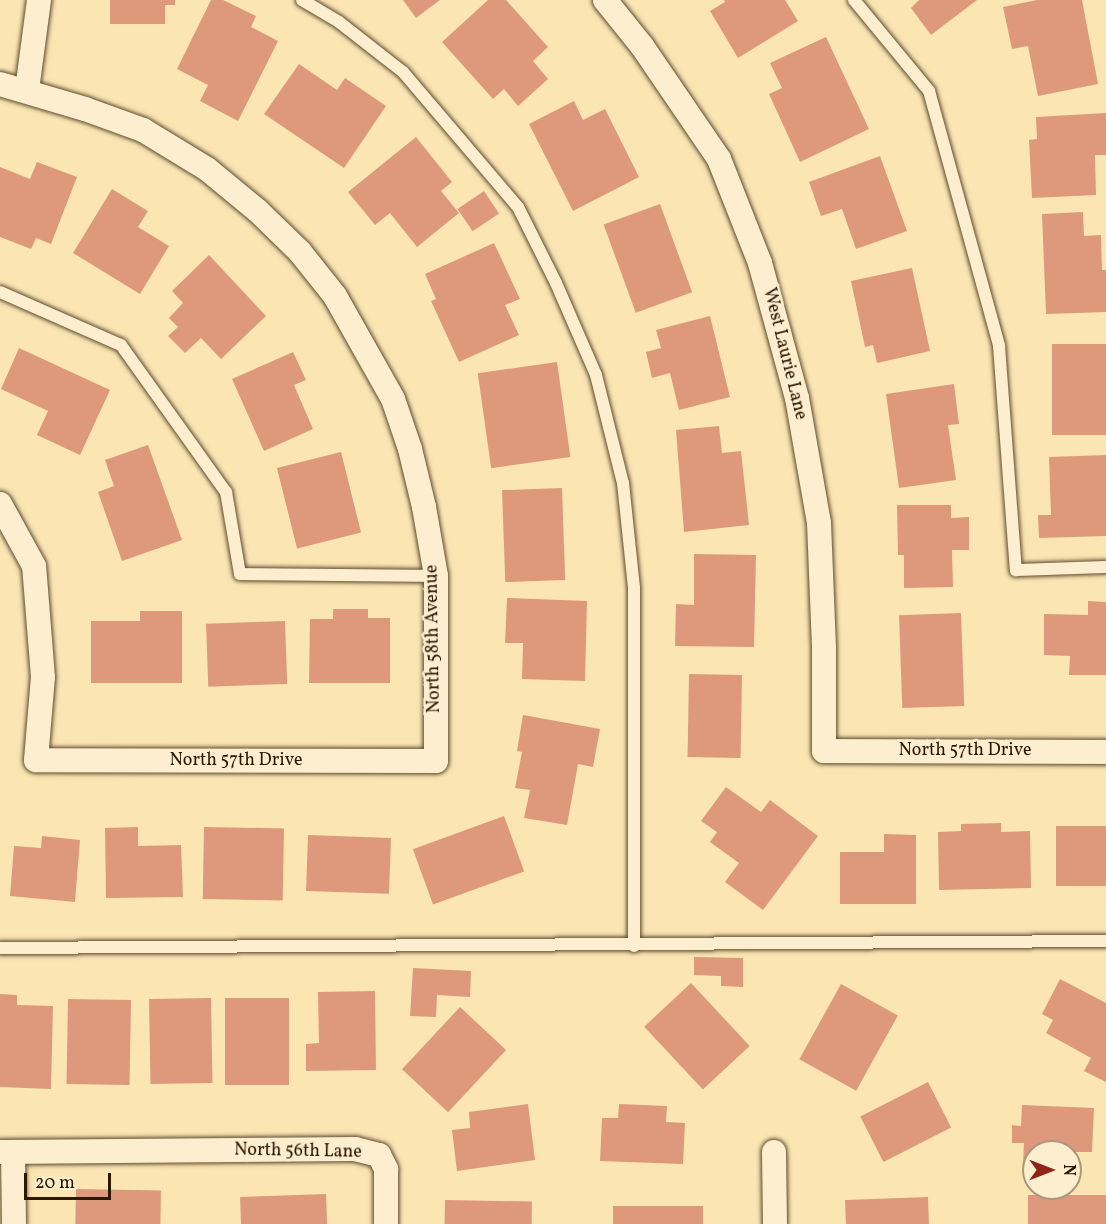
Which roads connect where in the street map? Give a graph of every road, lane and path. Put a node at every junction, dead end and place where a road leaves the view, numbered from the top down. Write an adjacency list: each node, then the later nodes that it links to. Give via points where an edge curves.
1 (39, 0): 6 (street)
2 (302, 0): 15 (lane, via 339,22 403,72 518,207 596,375 623,483 634,588)
3 (605, 0): 11 (street, West Laurie Lane, via 642,46 719,159 760,264 797,398 819,523)
4 (854, 0): 9 (lane, via 929,91 999,346 1016,570)
5 (0, 84): 6 (street, North 58th Avenue)
6 (27, 90): 10 (street, North 58th Avenue, via 152,136 207,169 300,252 335,296 393,399 413,461)
7 (0, 292): 10 (lane, via 121,345 226,492 240,574)
8 (0, 504): 13 (street, North 57th Drive, via 34,566 43,677 36,760)
9 (1106, 567)
10 (436, 576): 13 (street, North 58th Avenue)
11 (824, 751): 12 (street, North 57th Drive)
12 (1106, 752)
13 (436, 761)
14 (1106, 941): 15 (lane)
15 (634, 946): 16 (lane)
16 (0, 948)
17 (7, 1152): 19 (street); 20 (street, North 56th Lane, via 355,1149 380,1155 386,1168)
18 (774, 1152): 21 (street)
19 (14, 1224)
20 (386, 1224)
21 (774, 1224)

